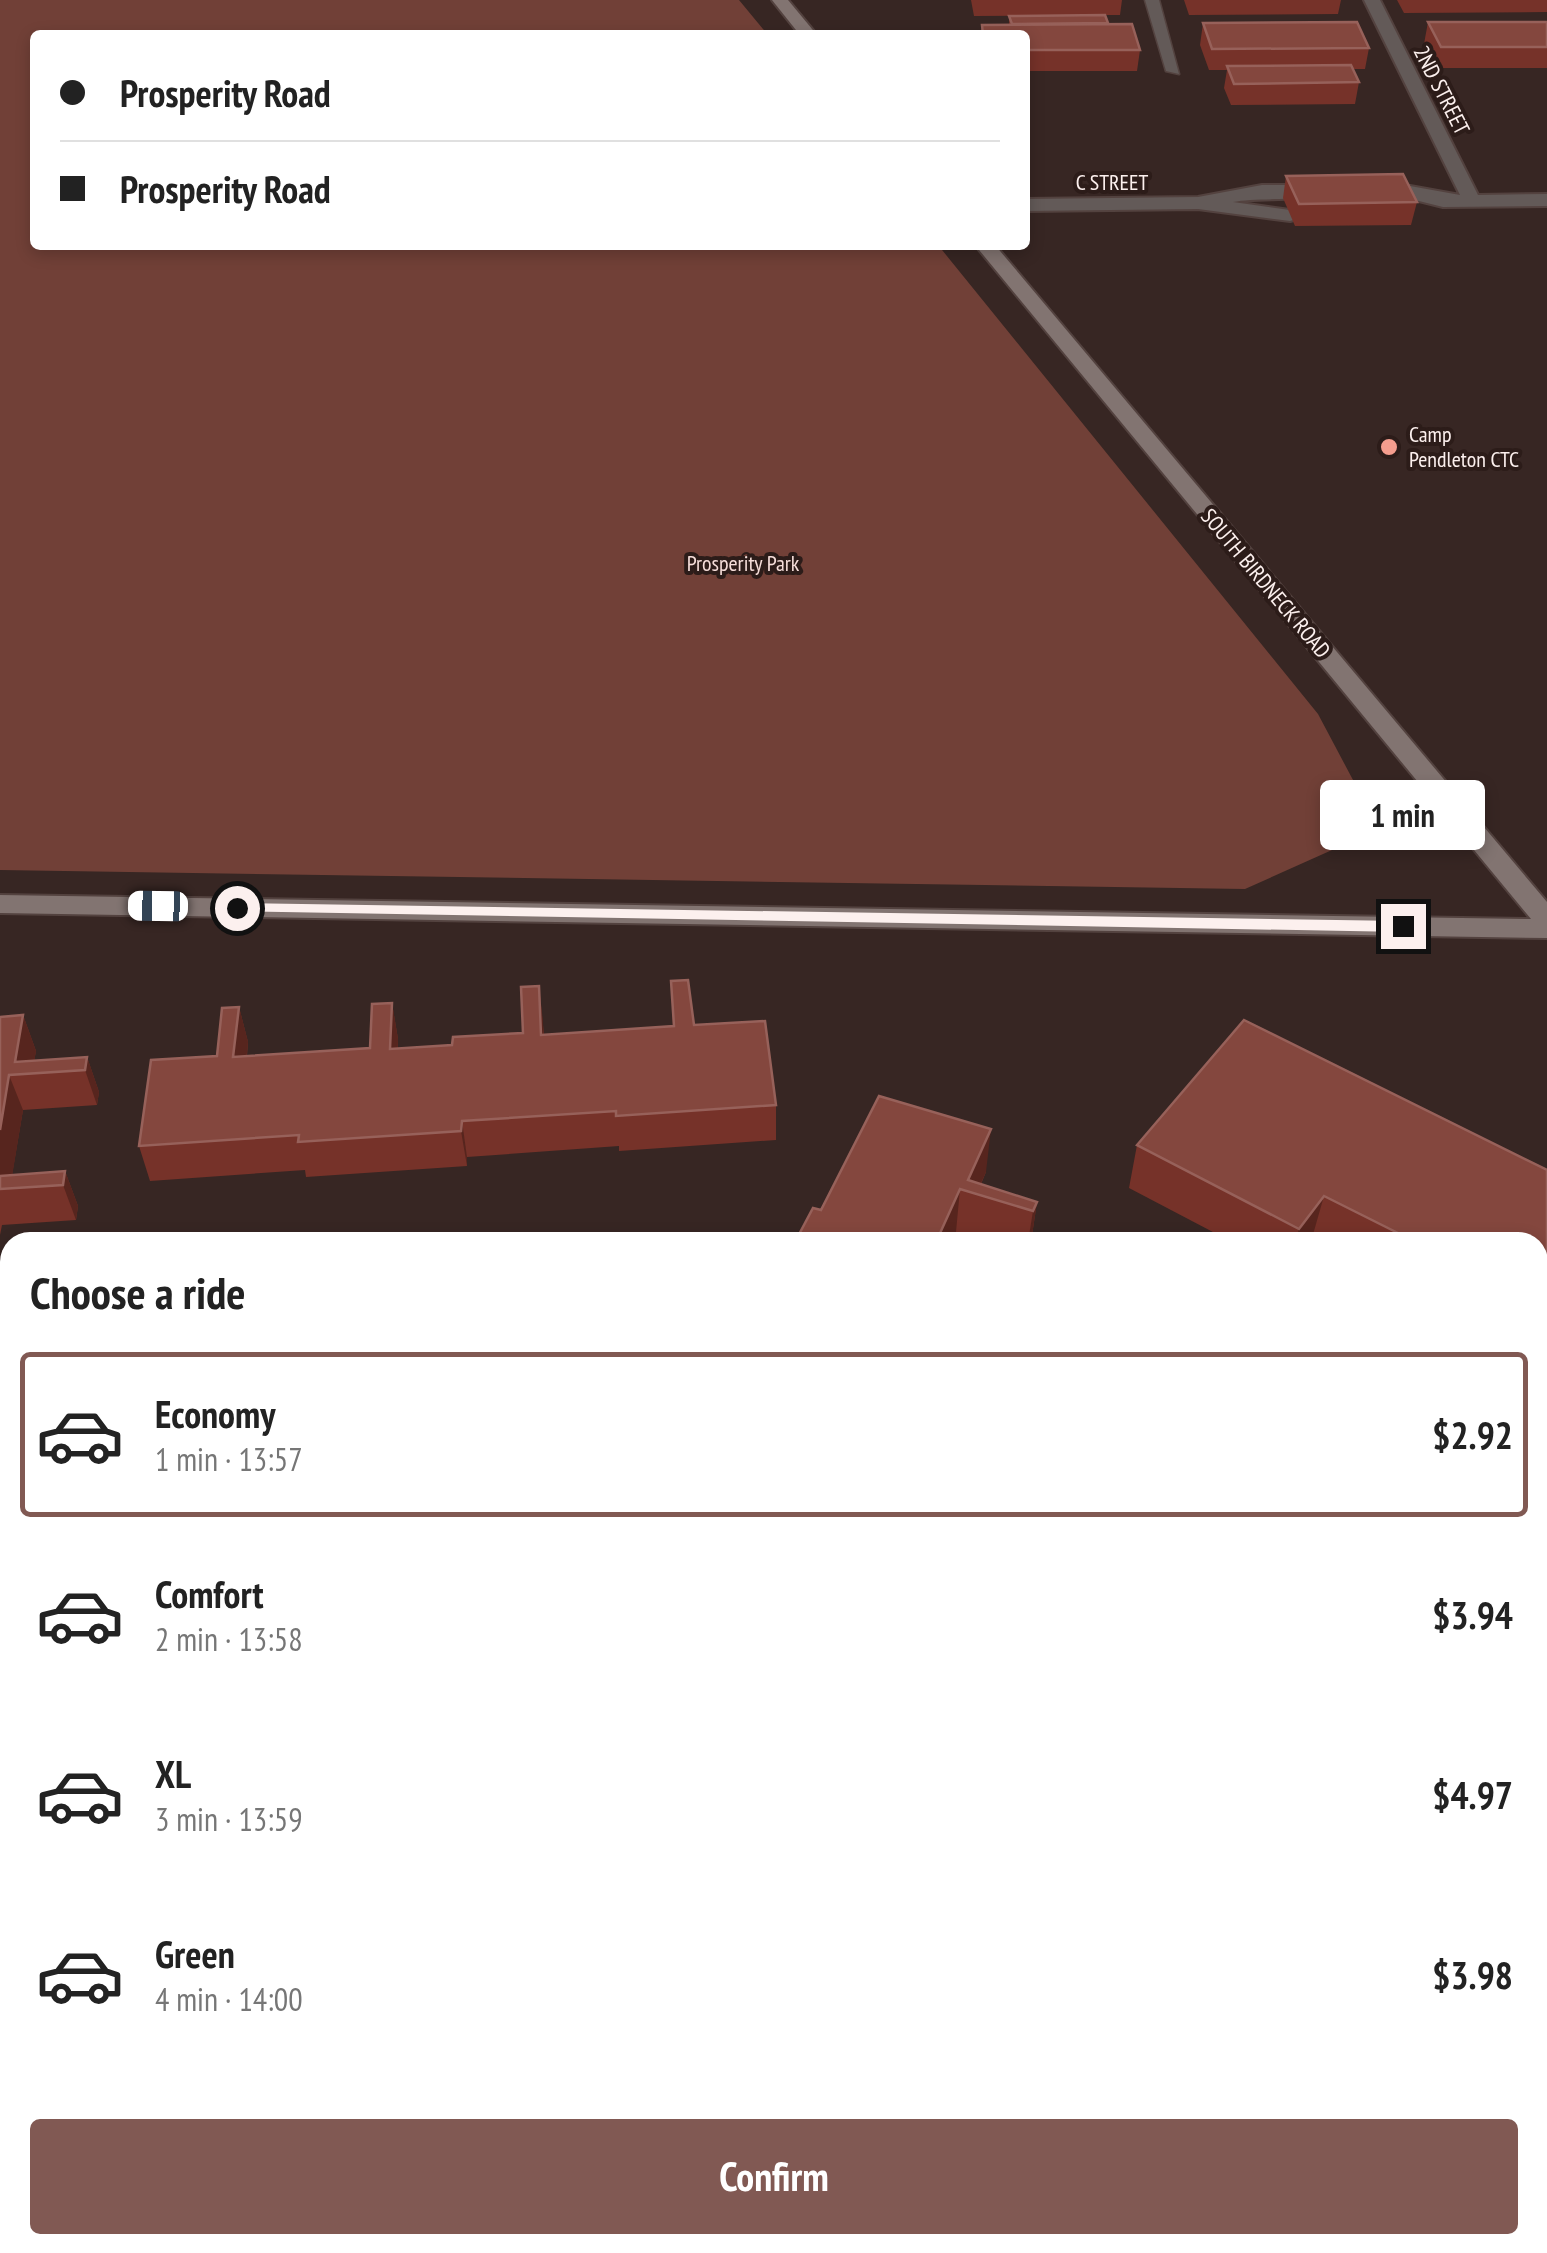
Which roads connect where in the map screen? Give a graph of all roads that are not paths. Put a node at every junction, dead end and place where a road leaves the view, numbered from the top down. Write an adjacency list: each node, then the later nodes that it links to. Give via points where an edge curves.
1 (780, 0): 4 (street)
2 (1152, 0): 5 (lane)
3 (1372, 0): 8 (street, 2ND STREET)
4 (805, 30)
5 (1174, 71)
6 (1547, 200): 8 (street, C STREET)
7 (1442, 201): 8 (street, C STREET); 9 (street, C STREET, via 1399,190 1350,190 1262,192); 11 (street, C STREET)
8 (1472, 201)
9 (1198, 203): 10 (street, C STREET); 12 (street, C STREET)
10 (1030, 205)
11 (1405, 211)
12 (1290, 215)
13 (990, 250): 15 (street, SOUTH BIRDNECK ROAD)
14 (0, 904): 16 (street)
15 (1547, 920)
16 (1547, 929)

